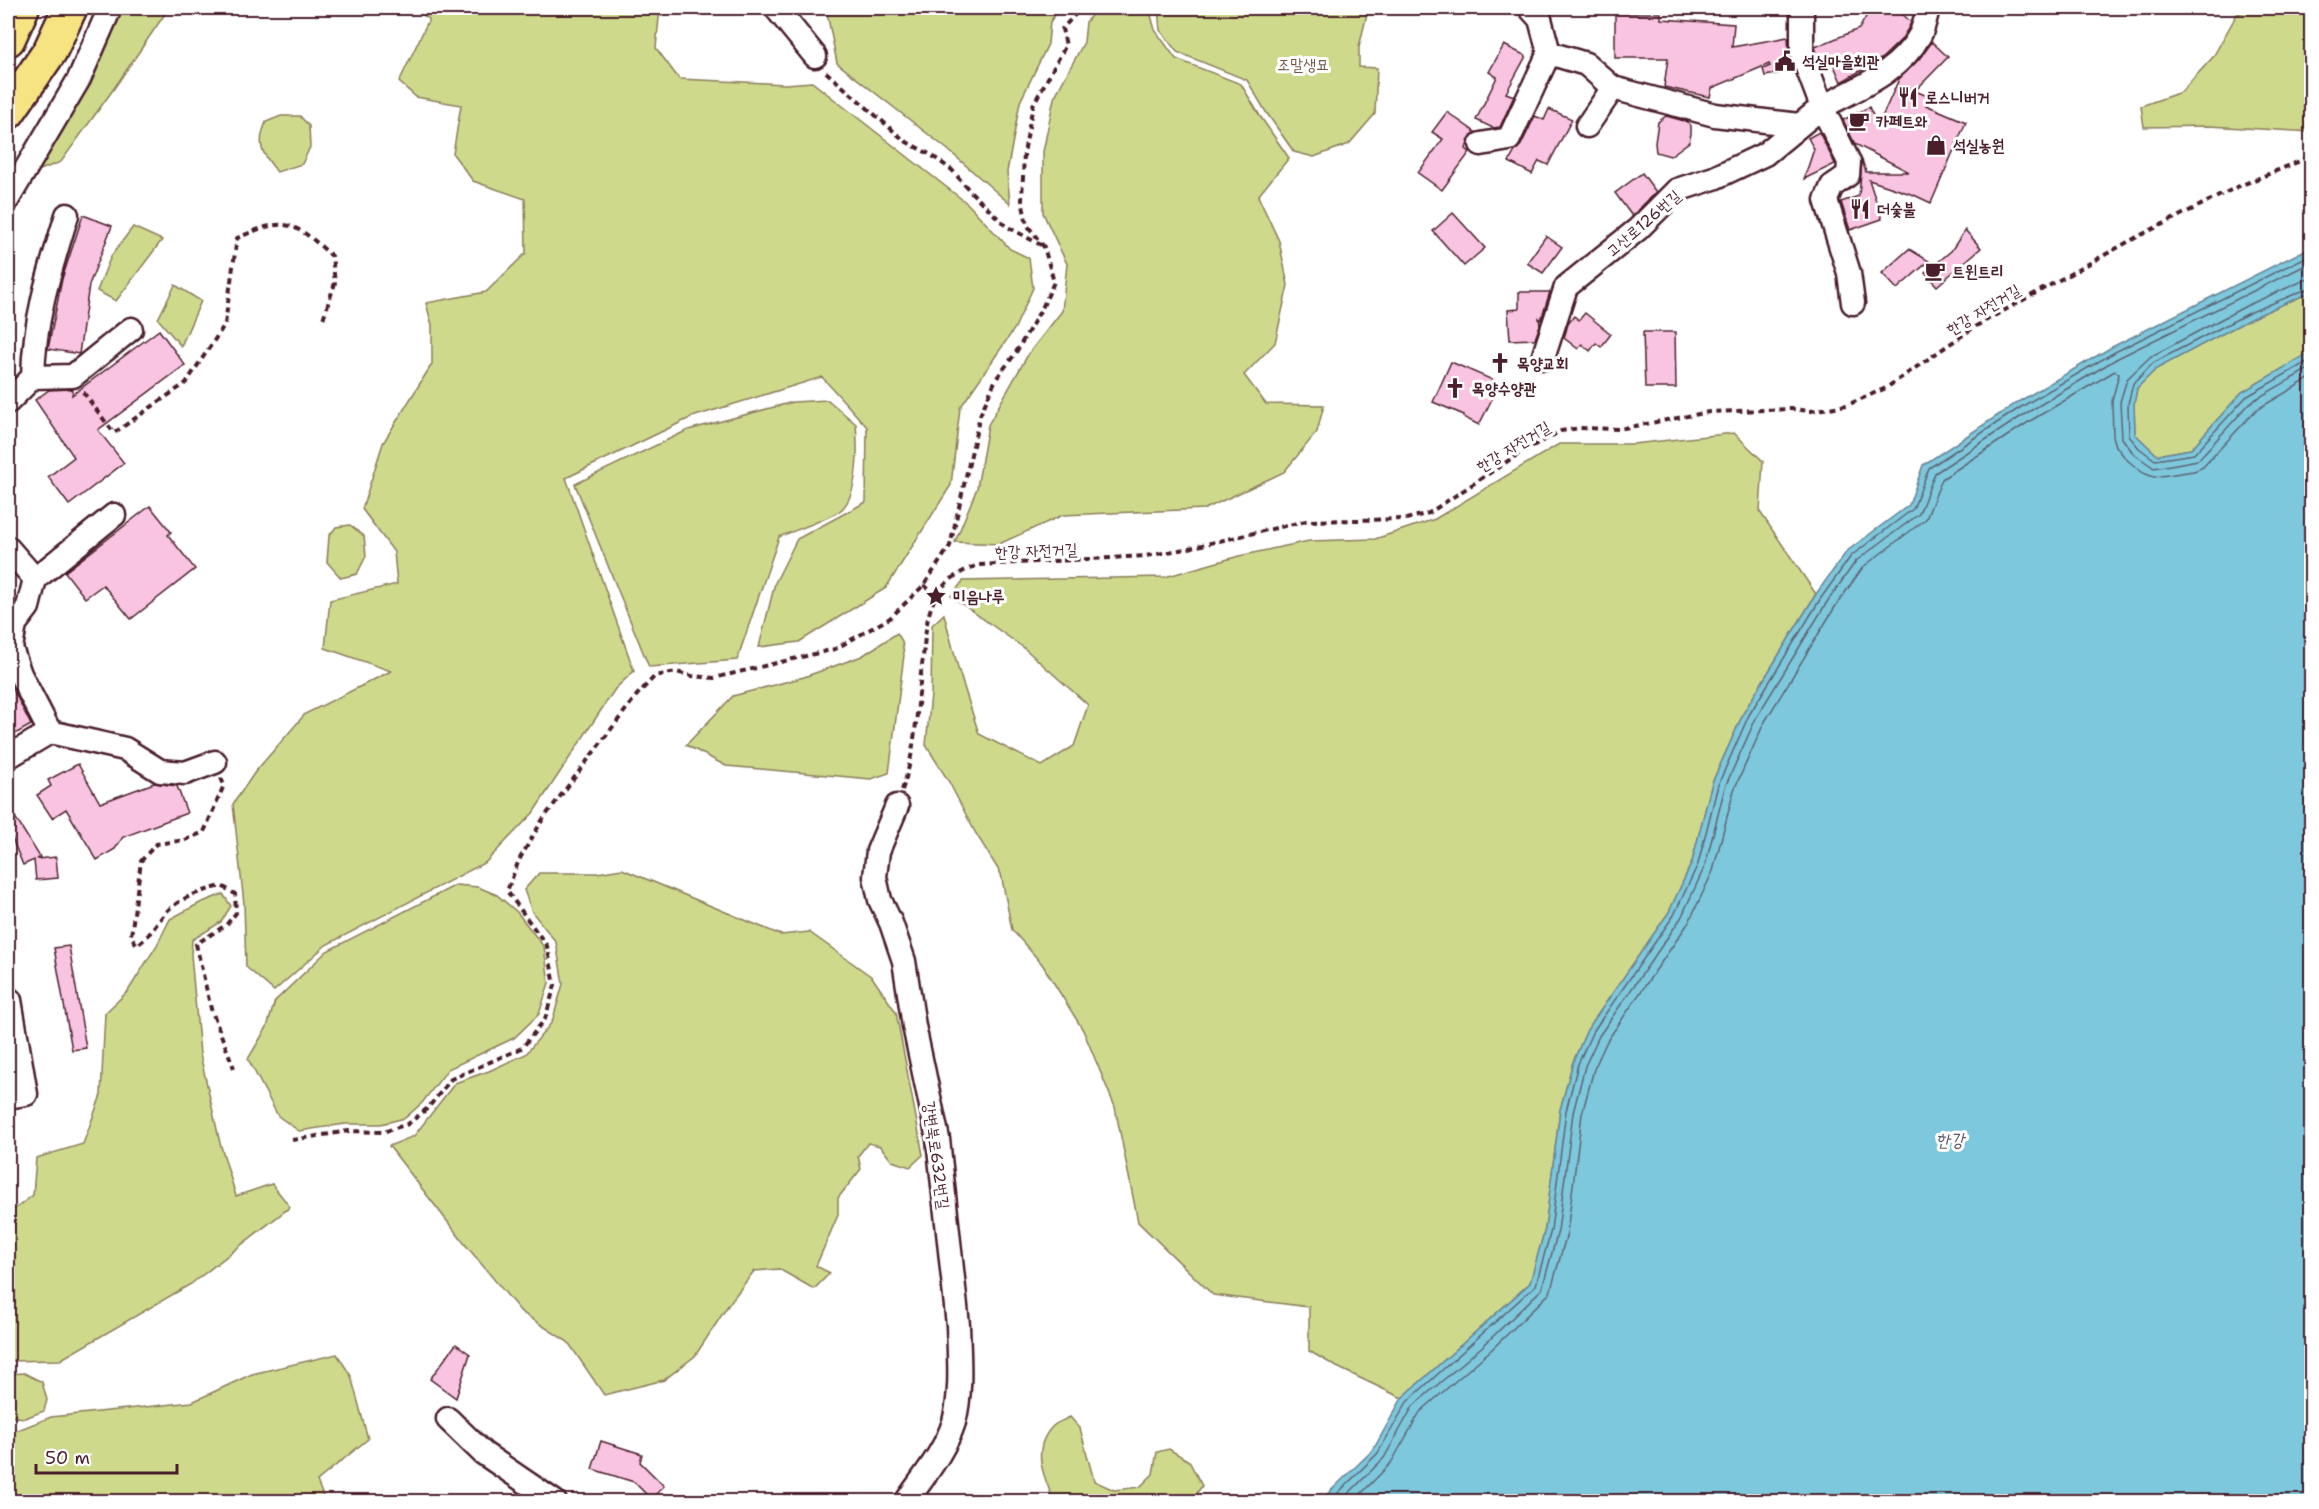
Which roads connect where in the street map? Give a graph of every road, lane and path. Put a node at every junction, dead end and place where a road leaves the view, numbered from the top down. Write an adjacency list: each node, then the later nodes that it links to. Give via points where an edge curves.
1 (22, 8): 9 (highway)
2 (70, 8): 14 (highway, via 50,51)
3 (110, 8): 19 (street, via 80,79)
4 (776, 8): 11 (street)
5 (1081, 8): 21 (path, via 1062,29 1066,45 1034,105 1024,153 1022,200 1027,225)
6 (1530, 8): 10 (street, via 1540,19)
7 (1802, 8): 13 (street, via 1802,54)
8 (1928, 8): 13 (street, 고산로126번길, via 1921,34 1900,63)
9 (8, 39)
10 (1549, 53): 12 (street, via 1586,64); 17 (street, via 1509,139)
11 (815, 56): 21 (path, via 829,76 905,141 952,170 1006,226)
12 (1613, 88): 15 (street, via 1715,115); 16 (street)
13 (1822, 106): 15 (street, 고산로126번길); 22 (street, via 1849,162 1848,175 1832,186 1826,200 1849,273)
14 (8, 112)
15 (1799, 125): 25 (street, 고산로126번길, via 1765,154 1677,190 1638,229 1566,287)
16 (1587, 126)
17 (1481, 144)
18 (2312, 156): 33 (path, 한강 자전거길, via 2237,187 2137,237 1976,326 1886,388 1847,405 1811,411 1709,412 1619,429 1561,431 1523,451 1429,513 1406,519 1306,521 1146,556 979,565 950,580)
19 (8, 199)
20 (66, 215): 27 (street, via 46,282 34,342)
21 (1044, 247): 32 (path, via 1054,282 1015,354 996,378 980,415 950,546)
22 (1853, 303)
23 (323, 319): 26 (path, via 335,283 332,256 309,235 284,225 264,228 237,238 225,324 186,383 114,433)
24 (131, 329): 26 (street)
25 (1543, 358)
26 (72, 376): 27 (street)
27 (33, 377): 28 (street)
28 (8, 402)
29 (114, 515): 31 (street)
30 (8, 548): 31 (street)
31 (35, 579): 34 (street, via 28,607 15,624 11,648)
32 (924, 585): 33 (path); 41 (path, via 890,618 834,649 714,678 676,672 656,676 637,695 543,819 519,860 507,891 547,946 555,985 545,1019 522,1048 451,1078 428,1108 408,1124 383,1132 349,1131)
33 (936, 596): 37 (path, 한강 자전거길, via 927,624 911,762)
34 (50, 732): 35 (street); 36 (street, via 125,749 160,771 185,773)
35 (8, 758)
36 (215, 762): 39 (path, via 224,785 204,832 185,840 156,844 141,861 131,936 137,945 145,940 172,906 200,891 222,885 235,894 236,913 226,925 196,944 211,1009)
37 (897, 806): 45 (street, 강변북로632번길, via 878,851 875,877 906,969 914,1026 939,1139 959,1356 950,1432)
38 (8, 1000): 40 (street, via 26,1094)
39 (234, 1068)
40 (8, 1097)
41 (292, 1140)
42 (448, 1419): 43 (street)
43 (529, 1492): 44 (street)
44 (555, 1502)
45 (906, 1502)

